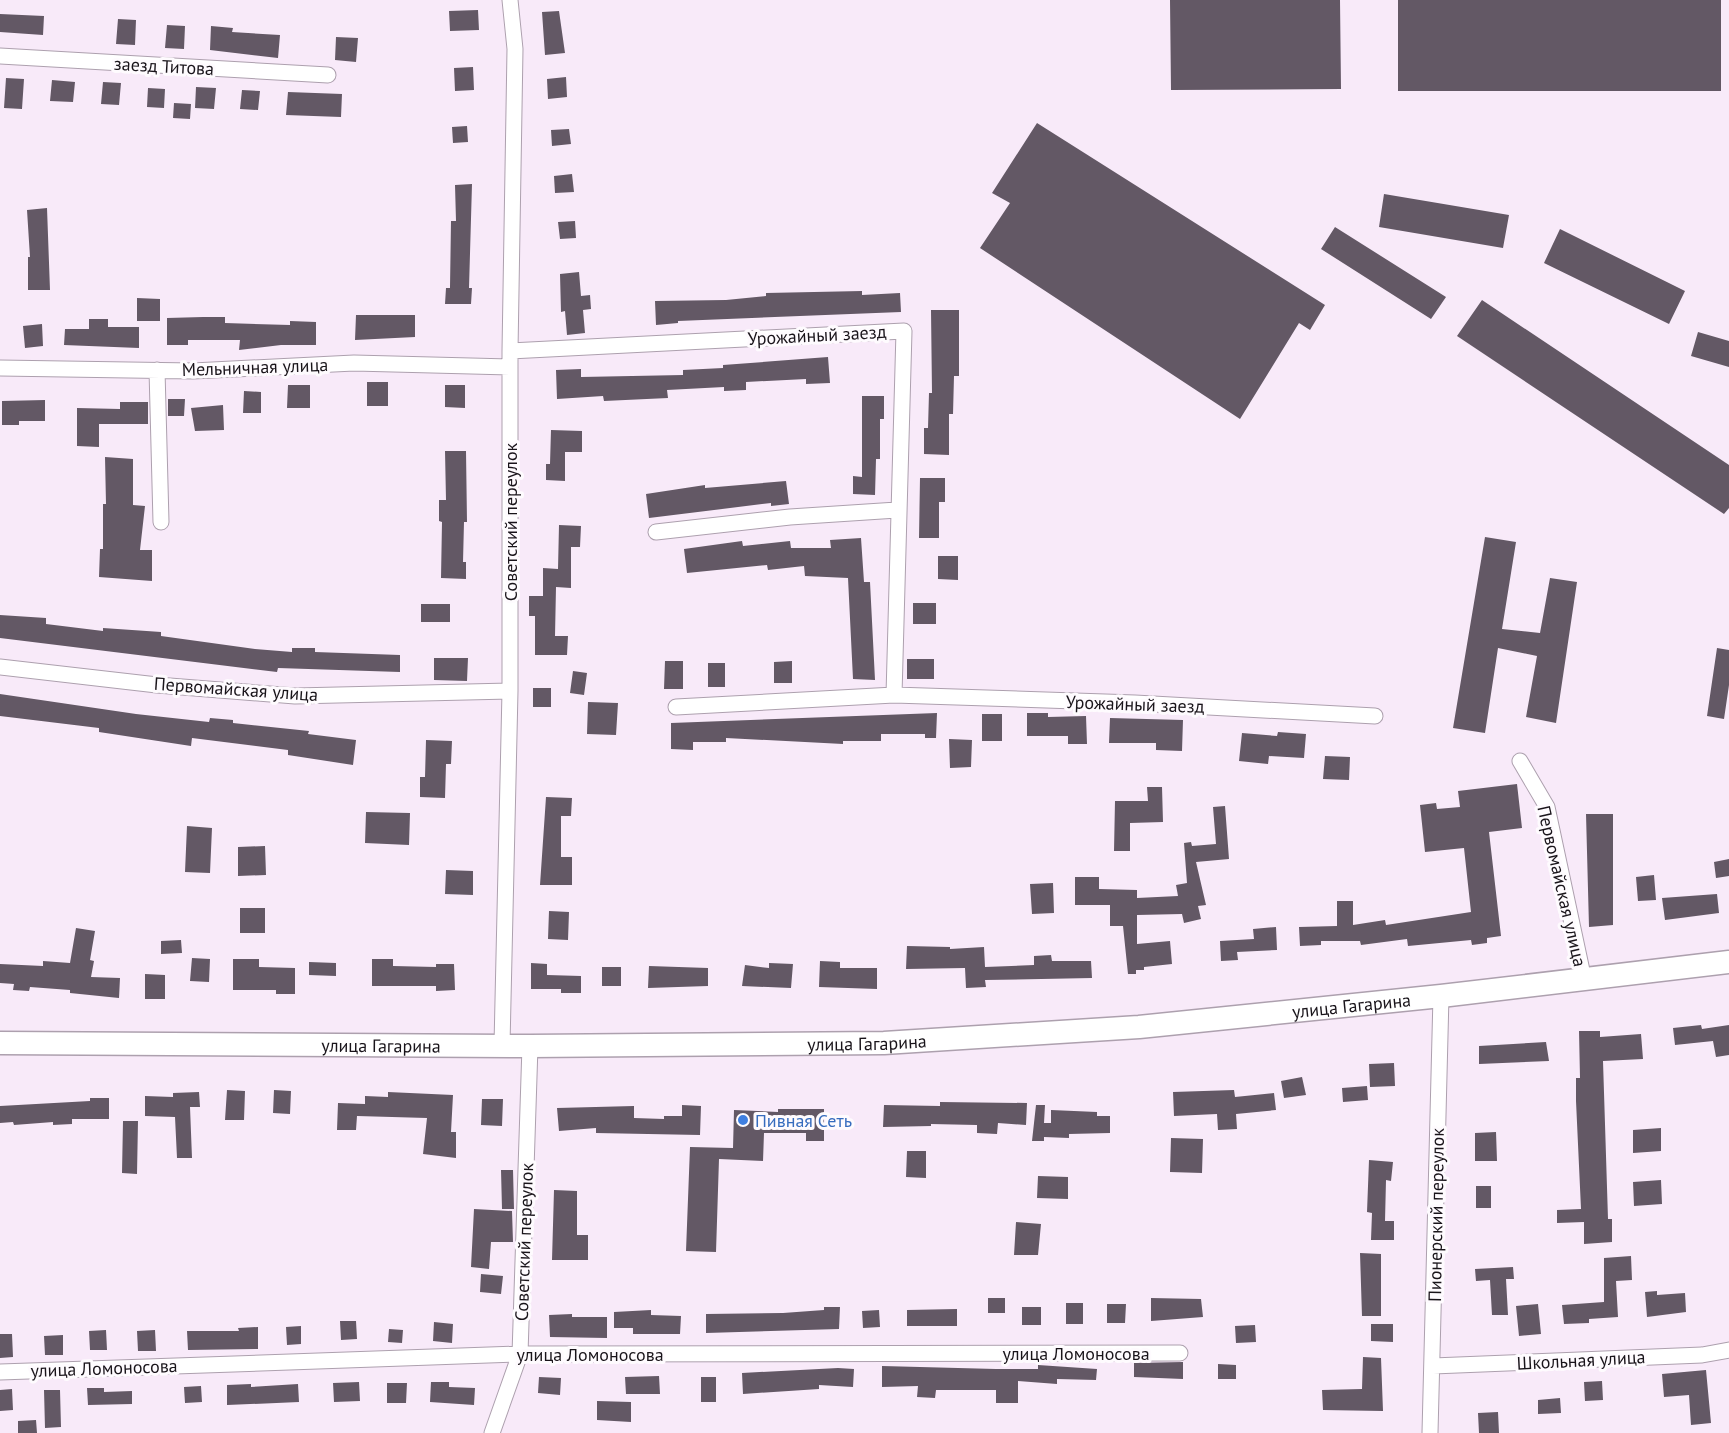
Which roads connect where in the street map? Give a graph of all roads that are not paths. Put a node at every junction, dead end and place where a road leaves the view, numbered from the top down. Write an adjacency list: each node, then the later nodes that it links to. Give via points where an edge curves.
1 (510, 0): 4 (street, Советский переулок, via 515,49)
2 (0, 56): 3 (street, заезд Титова)
3 (328, 75)
4 (510, 351): 5 (street, Советский переулок); 8 (street, Урожайный заезд, via 904,331)
5 (510, 367): 7 (street, Мельничная улица, via 354,363); 12 (street, Советский переулок)
6 (0, 368): 7 (street, Мельничная улица)
7 (157, 370): 9 (street)
8 (897, 510): 10 (street); 13 (street, Урожайный заезд)
9 (161, 522)
10 (656, 531)
11 (0, 667): 12 (street, Первомайская улица, via 295,696)
12 (510, 692): 21 (street, Советский переулок)
13 (894, 695): 14 (street, Урожайный заезд); 15 (street, Урожайный заезд)
14 (676, 707)
15 (1375, 716)
16 (1520, 761): 18 (street, Первомайская улица, via 1547,807)
17 (1729, 962): 18 (main road, улица Гагарина)
18 (1584, 980): 19 (main road, улица Гагарина)
19 (1441, 996): 22 (main road, улица Гагарина, via 1139,1027 884,1043); 26 (street, Пионерский переулок)
20 (0, 1042): 21 (main road, улица Гагарина)
21 (502, 1045): 22 (main road, улица Гагарина)
22 (530, 1046): 25 (street, Советский переулок)
23 (1729, 1350): 26 (street, Школьная улица, via 1702,1355)
24 (1180, 1353): 25 (street, улица Ломоносова)
25 (520, 1354): 27 (street, улица Ломоносова); 28 (street, Советский переулок)
26 (1434, 1366): 29 (street, Пионерский переулок)
27 (0, 1372)
28 (492, 1433)
29 (1430, 1433)

